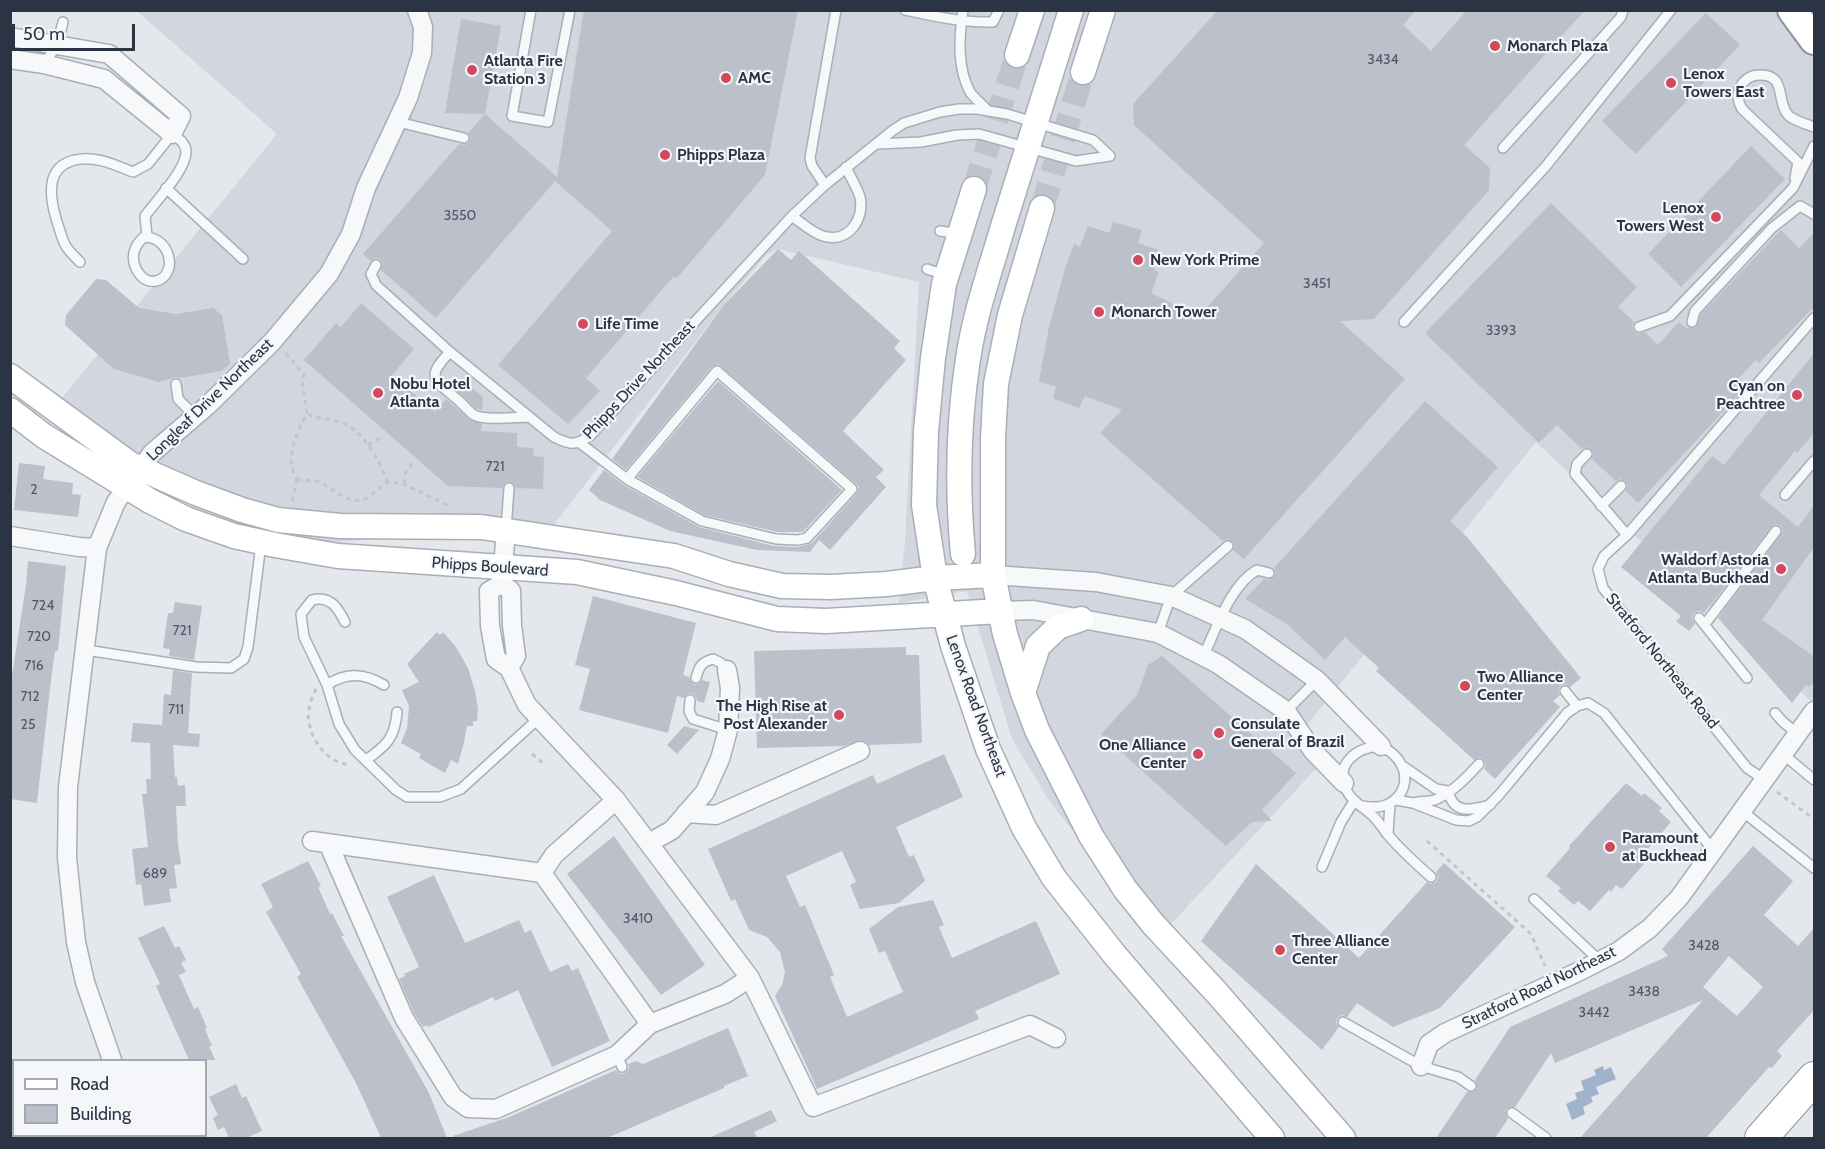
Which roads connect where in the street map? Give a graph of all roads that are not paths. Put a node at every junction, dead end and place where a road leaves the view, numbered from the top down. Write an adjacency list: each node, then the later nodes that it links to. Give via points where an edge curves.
1 (417, 10): 24 (street, Longleaf Drive Northeast, via 423,27 422,53)
2 (531, 10): 3 (lane, via 512,116 548,122)
3 (570, 10)
4 (836, 10): 34 (lane, via 810,158)
5 (905, 10): 14 (lane)
6 (963, 10): 14 (lane)
7 (999, 10): 14 (lane, via 993,22)
8 (1032, 10): 19 (main road)
9 (1071, 10): 25 (main road)
10 (1103, 10): 22 (main road)
11 (1623, 10): 32 (lane, via 1621,17)
12 (1671, 10): 46 (lane, via 1546,165)
13 (1792, 10): 17 (highway)
14 (961, 21): 23 (lane, via 959,46 964,76 971,93)
15 (63, 22): 18 (lane)
16 (10, 37): 18 (street)
17 (1815, 40)
18 (57, 45): 21 (lane); 27 (street, via 109,54 181,116)
19 (1017, 55)
20 (10, 59): 21 (street)
21 (44, 64): 27 (street, via 104,79)
22 (1083, 72)
23 (987, 110): 25 (lane, Phipps Drive Northeast); 29 (lane, Phipps Drive Northeast, via 959,109 920,117 904,123)
24 (398, 122): 28 (lane); 54 (street, Longleaf Drive Northeast, via 366,188 351,234 329,274 272,342)
25 (1035, 122): 31 (main road); 31 (lane, Phipps Drive Northeast, via 1093,140 1110,156 1076,161)
26 (1815, 127): 36 (lane, via 1789,116 1782,105 1778,82 1768,76 1757,74 1739,88 1737,99 1742,109 1798,162)
27 (172, 134): 35 (lane, via 182,141 186,152 180,169); 43 (lane, via 148,164 134,172 88,159 67,163 56,171 50,191 53,209 67,248)
28 (464, 138)
29 (877, 144): 31 (lane, via 979,134); 33 (lane, Phipps Drive Northeast)
30 (1815, 146): 36 (lane)
31 (1027, 148): 74 (main road, via 979,305 968,358 960,461)
32 (1503, 148)
33 (846, 167): 34 (lane, Phipps Drive Northeast); 40 (lane, via 860,195 861,209 858,222 849,232 824,237)
34 (825, 185): 40 (lane, Phipps Drive Northeast)
35 (166, 188): 41 (lane, via 145,216); 42 (lane)
36 (1793, 188): 48 (lane, via 1670,316)
37 (974, 189): 78 (main road, Lenox Road Northeast, via 949,233 937,272 924,505)
38 (1042, 208): 77 (main road, via 1010,315 996,384)
39 (1815, 214): 47 (lane, via 1800,206 1772,228 1695,311)
40 (792, 216): 57 (lane, Phipps Drive Northeast)
41 (147, 236): 41 (lane, via 137,244 134,264 138,273 154,282 163,278 170,262 162,242)
42 (243, 259)
43 (80, 262)
44 (376, 265): 49 (lane, Phipps Drive Northeast, via 371,274 376,285)
45 (1815, 318): 68 (lane)
46 (1404, 322)
47 (1692, 322)
48 (1639, 327)
49 (450, 352): 52 (lane, Phipps Drive Northeast); 55 (lane, via 437,366 435,375 440,386 474,415)
50 (10, 376): 60 (main road, Phipps Boulevard, via 130,464)
51 (176, 384): 54 (lane, via 178,399)
52 (506, 398): 55 (lane, via 511,412); 56 (lane, Phipps Drive Northeast)
53 (10, 410): 60 (main road, Phipps Boulevard, via 44,436)
54 (195, 416): 60 (street, Longleaf Drive Northeast, via 158,447)
55 (504, 417): 56 (lane)
56 (531, 417): 57 (lane, Phipps Drive Northeast, via 554,437)
57 (580, 443): 61 (lane)
58 (1587, 454): 65 (lane, via 1575,474)
59 (1815, 460): 64 (lane)
60 (133, 477): 70 (main road, Phipps Boulevard, via 196,493); 71 (main road, Phipps Boulevard, via 186,519); 73 (street, Longleaf Drive Northeast, via 116,502)
61 (627, 479): 61 (lane, via 702,521 776,539 798,540 807,538 852,489 717,370)
62 (1621, 486): 65 (lane)
63 (509, 488): 66 (lane)
64 (1785, 495)
65 (1601, 506): 68 (lane)
66 (506, 530): 70 (main road, Phipps Boulevard, via 471,526); 76 (street); 78 (main road, Phipps Boulevard, via 674,556 782,586 831,587)
67 (1776, 531): 90 (lane, via 1702,621)
68 (1627, 535): 113 (lane, Stratford Northeast Road, via 1604,556 1598,569 1603,588 1747,768)
69 (11, 540): 73 (street)
70 (328, 540): 71 (main road, Phipps Boulevard); 76 (main road, Phipps Boulevard)
71 (261, 542): 86 (lane, via 248,647 238,665 196,667)
72 (1228, 546): 79 (lane)
73 (97, 548): 86 (street, Longleaf Drive Northeast)
74 (963, 554): 77 (main road); 78 (main road)
75 (1269, 573): 82 (lane, via 1257,570 1247,576)
76 (502, 574): 81 (main road, Phipps Boulevard, via 577,572 777,619 826,621); 102 (street, via 498,586 489,591 496,658 509,668 527,705)
77 (993, 575): 78 (main road, Phipps Boulevard); 79 (street, via 1096,582); 80 (main road)
78 (934, 578): 81 (main road, Lenox Road Northeast)
79 (1171, 596): 82 (street); 85 (lane)
80 (1000, 611): 81 (main road, Phipps Boulevard); 83 (street, via 1033,610); 95 (main road)
81 (943, 615): 141 (main road, Lenox Road Northeast, via 988,749 1024,828 1054,878)
82 (1221, 618): 87 (lane); 91 (street, via 1245,628)
83 (1081, 619): 85 (street); 95 (main road, via 1058,627 1038,646)
84 (345, 622): 92 (lane, via 330,600 312,600 301,614 304,637)
85 (1158, 633): 87 (street)
86 (86, 650): 136 (street, Longleaf Drive Northeast, via 68,787 67,858 76,942 85,982)
87 (1203, 657): 98 (street)
88 (727, 670): 89 (lane, via 713,659 698,668); 103 (street)
89 (696, 678)
90 (1747, 678)
91 (1317, 680): 98 (lane); 105 (street)
92 (327, 685): 93 (lane, via 344,676 359,675); 108 (lane, via 339,724)
93 (384, 685)
94 (1565, 691): 97 (lane)
95 (1023, 693): 142 (main road, via 1091,836 1125,889)
96 (690, 700): 103 (lane, via 693,719)
97 (1577, 706): 119 (lane); 125 (lane, via 1588,703 1604,713)
98 (1286, 711): 112 (street, via 1313,751)
99 (1815, 711): 104 (street, Stratford Road Northeast)
100 (397, 712): 108 (lane, via 390,740)
101 (1775, 713): 104 (lane)
102 (539, 718): 108 (lane, via 460,789 440,797 408,797); 115 (street)
103 (728, 730): 122 (street, via 705,792)
104 (1798, 734): 107 (street, Stratford Road Northeast)
105 (1381, 746): 110 (lane, via 1399,758); 112 (lane, via 1361,749 1352,755 1343,773)
106 (860, 751): 122 (street, via 717,815)
107 (1784, 754): 111 (lane); 113 (street, Stratford Road Northeast)
108 (366, 760)
109 (1479, 764): 114 (lane)
110 (1404, 767): 114 (lane, via 1436,789); 117 (lane, via 1402,790)
111 (1815, 780)
112 (1344, 783): 116 (lane)
113 (1771, 786): 121 (street, Stratford Road Northeast)
114 (1448, 791): 118 (lane, via 1436,800); 119 (lane, via 1451,801 1460,808)
115 (616, 800): 124 (street); 128 (street, via 554,855)
116 (1354, 801): 120 (lane); 126 (lane)
117 (1393, 802): 118 (lane); 120 (lane, via 1372,808); 123 (lane)
118 (1413, 803): 119 (lane, via 1462,821 1477,817)
119 (1490, 805)
120 (1362, 806): 123 (lane)
121 (1742, 811): 125 (street, Stratford Road Northeast); 127 (lane)
122 (686, 813): 124 (street, via 672,830)
123 (1388, 834): 129 (lane)
124 (649, 843): 132 (street)
125 (1713, 850): 131 (street, Stratford Road Northeast, via 1679,898 1650,928)
126 (1322, 867)
127 (1815, 868)
128 (542, 873): 134 (street); 134 (street, via 320,842 404,1018 453,1097 468,1108 516,1108 619,1061)
129 (1431, 877)
130 (1534, 899): 131 (lane)
131 (1600, 961): 137 (street, Stratford Road Northeast, via 1445,1033 1429,1044)
132 (750, 978): 134 (street, via 725,994); 135 (street, via 813,1107 1030,1025)
133 (1343, 1022): 137 (lane)
134 (650, 1024)
135 (1056, 1038)
136 (112, 1059)
137 (1421, 1066): 139 (lane, via 1458,1077)
138 (1815, 1078): 144 (highway)
139 (1471, 1086)
140 (1512, 1113): 143 (lane)
141 (1272, 1138)
142 (1343, 1138)
143 (1546, 1138)
144 (1761, 1138)

